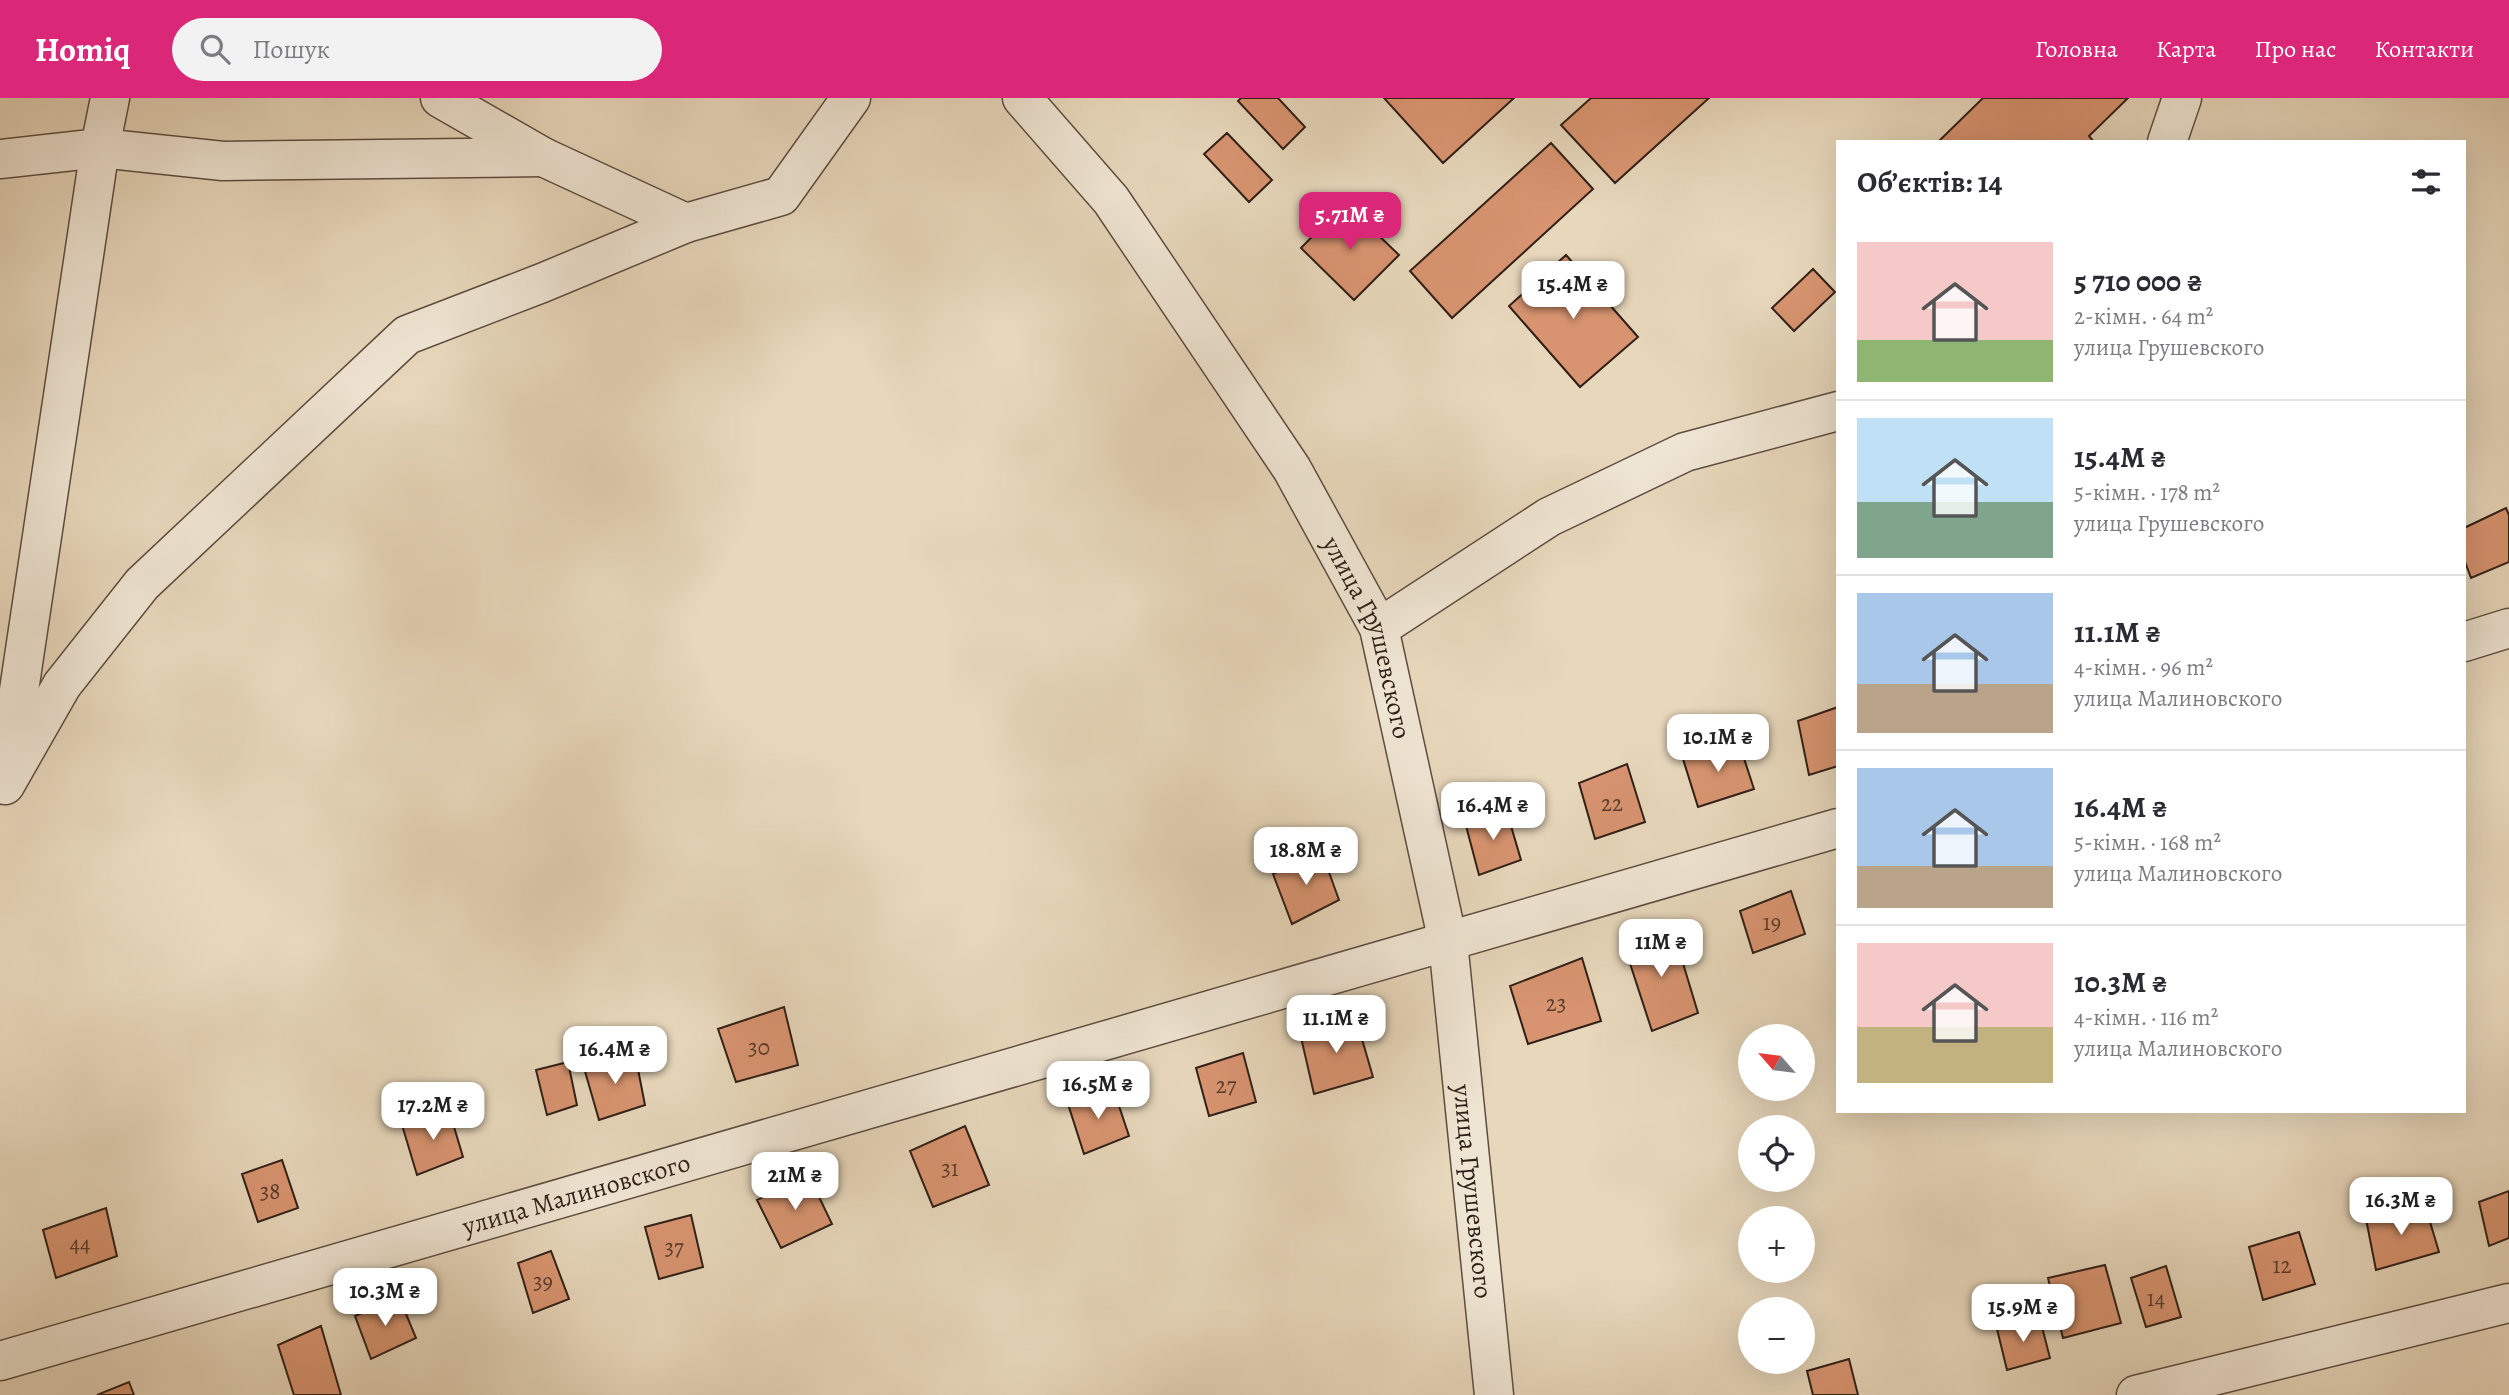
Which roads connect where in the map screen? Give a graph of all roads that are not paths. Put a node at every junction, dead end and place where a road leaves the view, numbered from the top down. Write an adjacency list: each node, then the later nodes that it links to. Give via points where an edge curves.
1 (110, 98): 7 (street)
2 (440, 98): 8 (street)
3 (850, 98): 10 (street, via 781,196)
4 (1022, 98): 12 (street, улица Грушевского, via 1111,200 1292,470)
5 (2182, 98): 6 (street)
6 (2168, 140)
7 (100, 148): 8 (street, via 223,161); 9 (street); 15 (street)
8 (543, 157): 10 (street)
9 (0, 159)
10 (686, 223): 15 (street, via 407,335 142,584 62,685)
11 (1836, 412): 12 (street, via 1685,452 1549,517)
12 (1379, 628): 17 (street, улица Грушевского)
13 (2509, 628): 14 (street)
14 (2466, 641)
15 (2, 792)
16 (1836, 829): 17 (street, улица Малиновского)
17 (1448, 942): 19 (street, улица Малиновского); 20 (street, улица Грушевского)
18 (2509, 1303): 21 (street)
19 (0, 1361)
20 (1494, 1395)
21 (2136, 1395)

